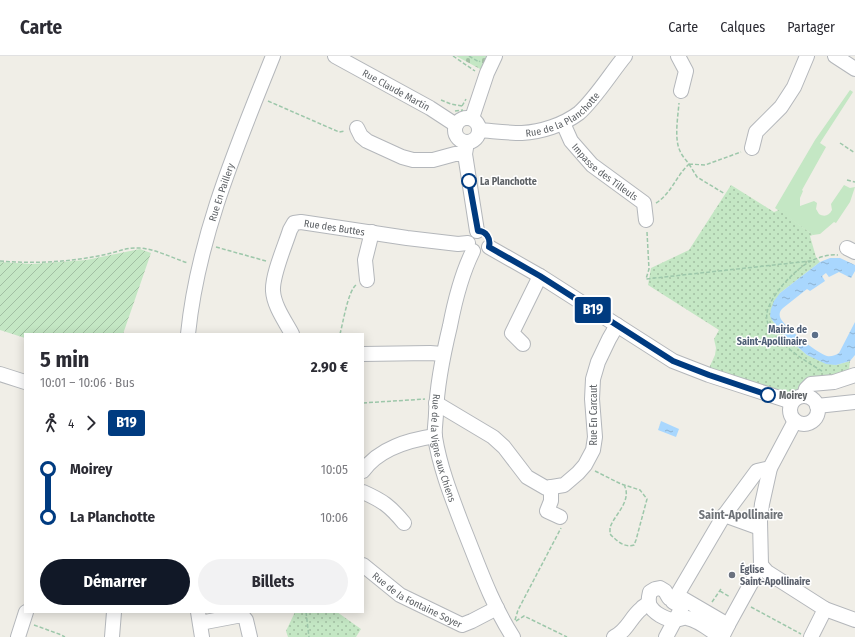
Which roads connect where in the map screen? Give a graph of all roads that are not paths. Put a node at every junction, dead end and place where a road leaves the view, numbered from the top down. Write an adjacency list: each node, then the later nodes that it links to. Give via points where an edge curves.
1 (273, 56): 24 (street, Rue En Paillery, via 227,172 204,244)
2 (335, 56): 12 (street, Rue Claude Martin)
3 (495, 56): 10 (street, via 487,73)
4 (625, 56): 11 (street, Rue de la Planchotte, via 579,113)
5 (678, 56): 9 (street, via 686,71)
6 (807, 56): 15 (street, via 782,107 756,132)
7 (835, 56): 8 (street)
8 (855, 69)
9 (680, 91)
10 (475, 119): 11 (street, Rue de la Planchotte, via 522,133 544,130); 12 (street, via 461,119); 14 (street, via 478,134)
11 (563, 123): 16 (street, Impasse des Tilleuls, via 570,141 592,165 644,203)
12 (456, 125): 14 (street, via 455,132)
13 (357, 128): 14 (street, via 361,136 368,141 408,159 433,160)
14 (466, 148): 17 (street)
15 (752, 148)
16 (646, 220)
17 (478, 231): 19 (street, via 468,240); 20 (street, via 484,232 488,237)
18 (372, 232): 19 (street, Rue des Buttes); 22 (street, via 365,260); 25 (street, Rue des Buttes, via 294,223 274,284 274,298)
19 (471, 247): 20 (street, via 480,253); 28 (street, Rue de la Vigne aux Chiens)
20 (489, 247): 21 (street)
21 (540, 276): 23 (street); 26 (street, via 512,333)
22 (367, 280)
23 (617, 325): 34 (street, via 673,361); 41 (street, Rue En Carcaut, via 598,362 593,379 593,450 578,473 564,485)
24 (188, 333)
25 (291, 333)
26 (523, 344)
27 (364, 354): 28 (street)
28 (443, 354): 33 (street, Rue de la Vigne aux Chiens)
29 (0, 374): 31 (street)
30 (855, 375): 32 (street, via 834,382 811,384 806,388)
31 (24, 382)
32 (804, 396): 34 (street, via 797,397); 36 (street, via 812,399)
33 (436, 400): 38 (street, Rue de la Vigne aux Chiens); 41 (street, via 493,437 504,447 527,478 546,488)
34 (792, 402): 37 (street, via 790,414)
35 (855, 402): 36 (street)
36 (817, 406): 37 (street, via 817,414 812,421 803,424)
37 (795, 421): 39 (street)
38 (435, 436): 40 (street, via 417,438 396,446 378,455); 51 (street, Rue de la Vigne aux Chiens, via 450,491)
39 (770, 468): 43 (street, via 757,471); 46 (street)
40 (364, 470)
41 (551, 487): 44 (street, via 551,501 547,511)
42 (364, 492): 45 (street, via 383,501)
43 (724, 515): 46 (street); 49 (street)
44 (560, 517)
45 (404, 523)
46 (760, 528): 47 (street)
47 (761, 565): 52 (street, via 767,572); 60 (street)
48 (364, 566): 59 (street, Rue de la Fontaine Soyer, via 400,595)
49 (675, 600): 50 (street, via 669,598 660,588 650,592); 56 (street, via 673,602 682,607); 60 (street, via 680,597 706,612)
50 (649, 603): 56 (street, via 659,614); 65 (street, via 640,609 620,634)
51 (497, 608): 58 (street, Rue de la Vigne aux Chiens); 59 (street, Rue de la Fontaine Soyer, via 472,621)
52 (825, 609): 57 (street); 67 (street)
53 (114, 613): 62 (street)
54 (24, 616): 61 (street)
55 (199, 618): 63 (street); 64 (street, via 242,615 246,620)
56 (675, 620): 60 (street, via 686,618); 66 (street)
57 (855, 620)
58 (512, 629)
59 (460, 631)
60 (723, 633)
61 (18, 637)
62 (112, 637)
63 (202, 637)
64 (250, 637)
65 (614, 637)
66 (666, 637)
67 (811, 637)

